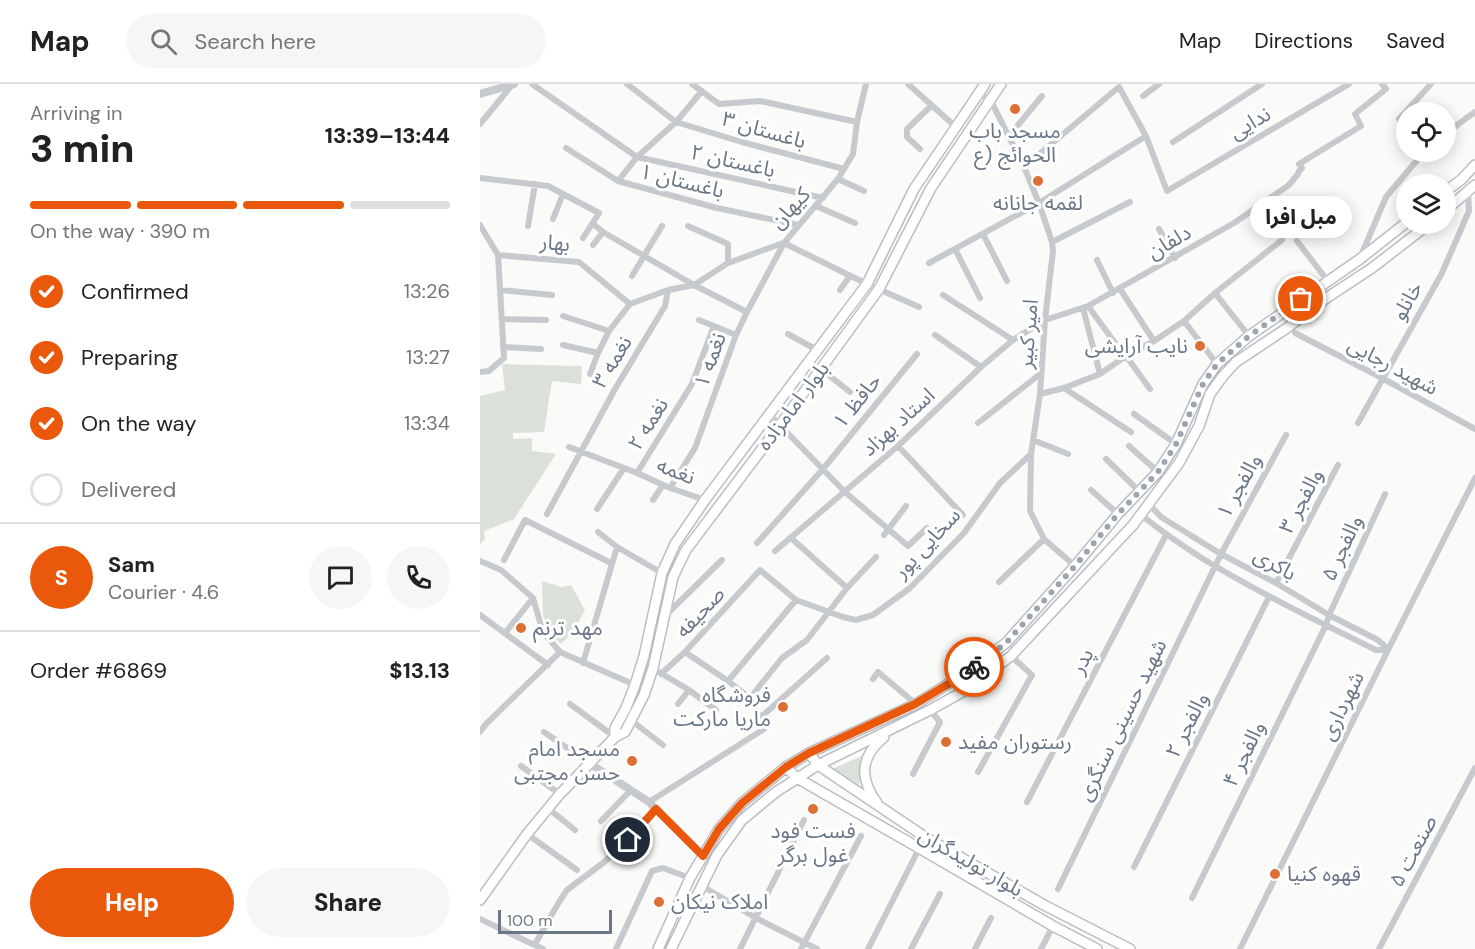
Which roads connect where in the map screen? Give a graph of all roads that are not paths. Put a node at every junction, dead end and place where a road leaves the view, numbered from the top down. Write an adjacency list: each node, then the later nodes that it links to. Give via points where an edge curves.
1 (513, 84): 16 (street); 25 (street)
2 (532, 84): 33 (street)
3 (627, 84): 23 (street)
4 (692, 84): 14 (street)
5 (866, 84): 24 (street, کیهان)
6 (908, 84): 21 (street)
7 (985, 84): 15 (main road, بلوار امامزاده)
8 (1001, 84): 19 (main road, بلوار امامزاده)
9 (1160, 84): 18 (street)
10 (1262, 84): 30 (street)
11 (1349, 84): 29 (street, ندایی, via 1167,191)
12 (1431, 84): 20 (street)
13 (1384, 87): 73 (street, دلفان, via 1355,114 1360,126 1299,164 1302,168 1289,185)
14 (702, 91): 23 (street); 24 (street, via 719,104 760,101)
15 (979, 93): 19 (street); 27 (main road, بلوار امامزاده)
16 (480, 94)
17 (1042, 96): 28 (street)
18 (1143, 96)
19 (991, 101): 28 (street, امیر کبیر); 89 (main road, بلوار امامزاده, via 931,188)
20 (1414, 102)
21 (931, 106): 27 (street); 32 (street, via 907,129 907,137)
22 (1475, 112): 26 (street)
23 (676, 122): 33 (street); 37 (street, باغستان ۳)
24 (857, 122): 37 (street, کیهان, via 853,154)
25 (480, 124)
26 (1456, 126)
27 (956, 127): 82 (main road, بلوار امامزاده, via 914,189)
28 (1009, 136): 36 (street, امیر کبیر)
29 (1146, 136): 36 (street, via 1119,87); 49 (street)
30 (1173, 142)
31 (566, 148): 40 (street, باغستان ۱)
32 (920, 149)
33 (637, 157): 40 (street); 46 (street, باغستان ۲)
34 (1416, 162): 74 (street, via 1386,197)
35 (1475, 165): 42 (main road)
36 (1024, 167): 49 (street, امیر کبیر)
37 (844, 169): 39 (street, کیهان)
38 (480, 178): 41 (street)
39 (838, 179): 44 (street); 46 (street, کیهان)
40 (618, 182): 55 (street, باغستان ۱)
41 (535, 184): 45 (street); 56 (street)
42 (1456, 184)
43 (1471, 188): 47 (main road); 129 (street, خانلو, via 1469,211 1442,273)
44 (864, 191)
45 (563, 194): 51 (street); 53 (street, via 599,213)
46 (823, 198): 50 (street, کیهان)
47 (1456, 201)
48 (1130, 202): 67 (street)
49 (1040, 203): 62 (street); 67 (street, امیر کبیر)
50 (816, 206): 52 (street); 55 (street, کیهان)
51 (553, 219)
52 (855, 223)
53 (592, 224): 61 (street); 64 (street)
54 (480, 225): 71 (street)
55 (798, 225): 68 (street, کیهان)
56 (528, 226)
57 (662, 226): 72 (street)
58 (688, 226): 76 (street, via 728,244)
59 (1158, 229): 73 (street)
60 (1396, 231): 74 (main road)
61 (603, 232): 69 (street); 72 (street)
62 (983, 234): 70 (street); 81 (street)
63 (1417, 234): 94 (main road)
64 (583, 238)
65 (1282, 240): 91 (street)
66 (1297, 241): 80 (street)
67 (1052, 242): 104 (street, امیر کبیر)
68 (784, 243): 76 (street, کیهان); 79 (street); 99 (street, نغمه ۱)
69 (593, 245)
70 (955, 249): 77 (street); 95 (street)
71 (498, 255): 86 (street); 96 (street, بهار, via 579,262)
72 (644, 256): 78 (street); 83 (street)
73 (1174, 258): 85 (street, دلفان)
74 (1360, 259): 80 (main road)
75 (1097, 260): 90 (street)
76 (728, 263): 83 (street, کیهان)
77 (929, 263)
78 (633, 276)
79 (850, 276): 82 (street); 88 (street)
80 (1327, 280): 84 (main road)
81 (1007, 281)
82 (867, 284): 89 (street); 118 (main road, بلوار امامزاده)
83 (694, 285): 87 (street, کیهان); 99 (street)
84 (1319, 286): 94 (main road); 112 (main road)
85 (1120, 289): 90 (street, دلفان); 114 (street)
86 (500, 290): 92 (street); 101 (street)
87 (668, 290): 96 (street, کیهان); 147 (street, نغمه ۳, via 665,306)
88 (840, 290)
89 (879, 290): 98 (street); 124 (main road, بلوار امامزاده)
90 (1113, 293): 97 (street, دلفان)
91 (1215, 293): 105 (street); 112 (street)
92 (552, 295)
93 (943, 295): 113 (street)
94 (1328, 297): 164 (main road, via 1236,362 1223,376 1210,394 1199,426 1179,463)
95 (980, 298)
96 (630, 304): 107 (street)
97 (1085, 307): 104 (street, دلفان); 121 (street); 128 (street)
98 (919, 308)
99 (747, 312): 110 (street, نغمه ۱)
100 (563, 316): 107 (street)
101 (502, 320): 102 (street); 116 (street)
102 (546, 320)
103 (699, 320): 106 (street)
104 (1045, 320): 113 (street, استاد بهزاد); 127 (street, امیر کبیر)
105 (1184, 321): 114 (street); 122 (street)
106 (714, 326): 110 (street); 155 (street, نغمه ۲, via 692,384)
107 (609, 332): 119 (street)
108 (1295, 333): 129 (street, شهید رجایی)
109 (788, 334): 118 (street)
110 (736, 335): 157 (street, نغمه ۱, via 695,448)
111 (935, 335): 123 (street)
112 (1249, 336): 122 (main road)
113 (1013, 340): 123 (street, استاد بهزاد)
114 (1154, 341): 121 (street)
115 (563, 345): 119 (street)
116 (503, 347): 117 (street); 125 (street, via 504,358 489,371)
117 (541, 349)
118 (817, 350): 135 (main road, بلوار امامزاده)
119 (598, 353): 126 (street)
120 (917, 354): 153 (street, حافظ ۱)
121 (1123, 354): 128 (street); 131 (street)
122 (1217, 364): 143 (main road, via 1203,384)
123 (981, 367): 144 (street, استاد بهزاد)
124 (821, 369): 132 (street); 138 (main road, بلوار امامزاده)
125 (480, 372)
126 (590, 374)
127 (1040, 374): 133 (street, امیر کبیر); 136 (street)
128 (1100, 374): 130 (street)
129 (1382, 378): 137 (street, خانلو); 139 (street, شهید رجایی)
130 (1064, 388): 133 (street); 140 (street)
131 (1150, 389)
132 (850, 392)
133 (1040, 394): 142 (street, امیر کبیر)
134 (1134, 414): 143 (street)
135 (770, 415): 138 (street); 163 (main road, بلوار امامزاده)
136 (978, 423)
137 (1358, 423)
138 (780, 425): 153 (street); 202 (main road, بلوار امامزاده, via 686,550 673,577)
139 (1475, 429)
140 (1131, 432)
141 (1286, 435): 183 (street, والفجر ۱)
142 (1033, 440): 148 (street, امیر کبیر); 149 (street)
143 (1176, 444): 154 (main road)
144 (898, 446): 160 (street, استاد بهزاد); 170 (street)
145 (1129, 446): 154 (street)
146 (569, 447): 147 (street, نغمه)
147 (582, 451): 152 (street, نغمه); 167 (street, نغمه ۳)
148 (1031, 454): 179 (street, امیر کبیر, via 1029,511); 199 (street, سخایی پور, via 1000,483 964,533 910,588 873,615 856,620)
149 (1068, 454)
150 (1106, 459): 159 (street)
151 (1338, 465): 194 (street, والفجر ۳)
152 (624, 468): 155 (street, نغمه); 166 (street)
153 (823, 469): 160 (street); 180 (street, حافظ ۱)
154 (1158, 472): 159 (main road)
155 (637, 473): 157 (street, نغمه)
156 (1475, 478): 205 (street, شهرداری)
157 (667, 487): 162 (street, نغمه ۱); 163 (street, نغمه)
158 (1090, 490): 168 (street)
159 (1139, 491): 168 (main road)
160 (845, 492): 176 (street); 178 (street, استاد بهزاد)
161 (1385, 494): 201 (street, والفجر ۵)
162 (653, 500)
163 (705, 500): 192 (main road, بلوار امامزاده, via 675,544)
164 (1148, 503): 169 (main road); 171 (street, باکری)
165 (906, 506): 176 (street)
166 (597, 509)
167 (547, 514)
168 (1118, 514): 172 (main road); 189 (main road)
169 (1140, 514): 172 (main road); 173 (street)
170 (963, 515)
171 (1161, 517): 173 (street, via 1154,519); 183 (street, باکری)
172 (1133, 525): 208 (main road)
173 (1154, 526): 177 (street)
174 (927, 528): 176 (street, via 908,546)
175 (598, 532): 181 (street)
176 (886, 532)
177 (1166, 535): 190 (street); 243 (street, پدر)
178 (791, 538): 182 (street, استاد بهزاد); 195 (street)
179 (1044, 539): 189 (street, امیر کبیر); 193 (street)
180 (757, 543)
181 (617, 547): 188 (street); 192 (street)
182 (775, 551)
183 (1221, 554): 190 (street, والفجر ۱); 194 (street, باکری)
184 (876, 557): 195 (street)
185 (504, 560): 188 (street, via 525,520)
186 (722, 560): 202 (street)
187 (480, 561): 197 (street, via 501,570)
188 (611, 563): 210 (street)
189 (1075, 566): 220 (main road, via 1006,643)
190 (1216, 566): 196 (street); 259 (street, شهید حسینی سنگری)
191 (760, 570): 198 (street, سخایی پور); 207 (street, صحیفه)
192 (662, 573): 215 (main road, بلوار امامزاده)
193 (999, 582)
194 (1276, 583): 201 (street, باکری)
195 (847, 588): 199 (street)
196 (1269, 597): 203 (street); 255 (street, والفجر ۲)
197 (533, 598): 204 (street); 206 (street, via 543,632)
198 (796, 600): 199 (street, سخایی پور); 214 (street)
199 (829, 612): 217 (street, via 807,640 782,658)
200 (480, 615): 204 (street)
201 (1329, 615): 203 (street, والفجر ۵); 205 (street, باکری, via 1378,640)
202 (663, 618): 212 (main road, بلوار امامزاده)
203 (1326, 625): 205 (street, via 1376,650); 262 (street, والفجر ۴)
204 (505, 633): 211 (street)
205 (1388, 650): 282 (street, شهرداری)
206 (560, 652): 210 (street); 211 (street)
207 (685, 652): 212 (street, صحیفه); 214 (street)
208 (1011, 656): 222 (main road, via 966,690); 237 (street, via 1032,675)
209 (827, 658): 223 (street)
210 (583, 663): 215 (street)
211 (548, 665): 225 (street)
212 (657, 671): 216 (street); 224 (main road, بلوار امامزاده)
213 (873, 679): 220 (street, via 878,672)
214 (728, 681): 217 (street)
215 (635, 685): 229 (main road, بلوار امامزاده, via 615,728)
216 (688, 690): 219 (street); 221 (street)
217 (750, 698): 223 (street)
218 (570, 704): 229 (street)
219 (678, 704)
220 (915, 704): 231 (main road)
221 (716, 710)
222 (930, 710): 226 (main road); 238 (street, via 940,722)
223 (760, 718): 242 (street, via 764,729)
224 (632, 721): 229 (main road, بلوار امامزاده, via 625,732); 230 (street)
225 (483, 722): 227 (street)
226 (895, 728): 233 (main road); 244 (main road, via 872,748 864,768 870,795)
227 (480, 732)
228 (544, 732): 232 (street)
229 (615, 737): 232 (main road, بلوار امامزاده)
230 (663, 745)
231 (809, 753): 233 (main road, بلوار تولیدگران); 235 (main road)
232 (589, 763): 240 (street); 241 (main road, بلوار امامزاده)
233 (818, 765): 239 (main road); 244 (main road, بلوار تولیدگران)
234 (521, 766): 241 (street)
235 (786, 767): 239 (main road, بلوار تولیدگران); 254 (main road, via 742,803 719,829)
236 (1475, 768): 283 (street, صنعت ۵)
237 (978, 772)
238 (913, 774)
239 (797, 778): 253 (main road, بلوار تولیدگران); 258 (main road, via 742,820 717,855)
240 (631, 790): 242 (street); 248 (street)
241 (560, 794): 245 (main road, بلوار امامزاده)
242 (649, 802): 246 (street)
243 (1027, 802)
244 (880, 808): 252 (main road, بلوار تولیدگران)
245 (549, 809): 249 (street); 250 (main road, بلوار امامزاده)
246 (656, 809): 254 (street); 268 (street, via 628,840 567,891)
247 (804, 820): 263 (street)
248 (601, 821)
249 (575, 830)
250 (527, 834): 256 (street); 261 (main road, بلوار امامزاده)
251 (861, 836): 267 (street)
252 (925, 837): 253 (street); 281 (main road, بلوار تولیدگران)
253 (920, 848): 266 (main road, بلوار تولیدگران); 276 (street)
254 (703, 856): 257 (main road)
255 (1134, 867)
256 (577, 870)
257 (690, 878): 270 (street, via 663,868 652,871); 271 (main road)
258 (702, 886): 263 (street); 272 (main road)
259 (1058, 889)
260 (940, 894): 277 (street)
261 (481, 898)
262 (1192, 898)
263 (756, 918): 267 (street); 273 (street)
264 (991, 918): 278 (street)
265 (480, 919): 268 (street)
266 (1053, 926): 279 (street); 280 (main road, بلوار تولیدگران)
267 (805, 942): 274 (street); 275 (street)
268 (535, 944): 269 (street)
269 (543, 949)
270 (615, 949)
271 (658, 949)
272 (671, 949)
273 (740, 949)
274 (801, 949)
275 (817, 949)
276 (868, 949)
277 (911, 949)
278 (975, 949)
279 (1041, 949)
280 (1097, 949)
281 (1130, 949)
282 (1240, 949)
283 (1380, 949)

